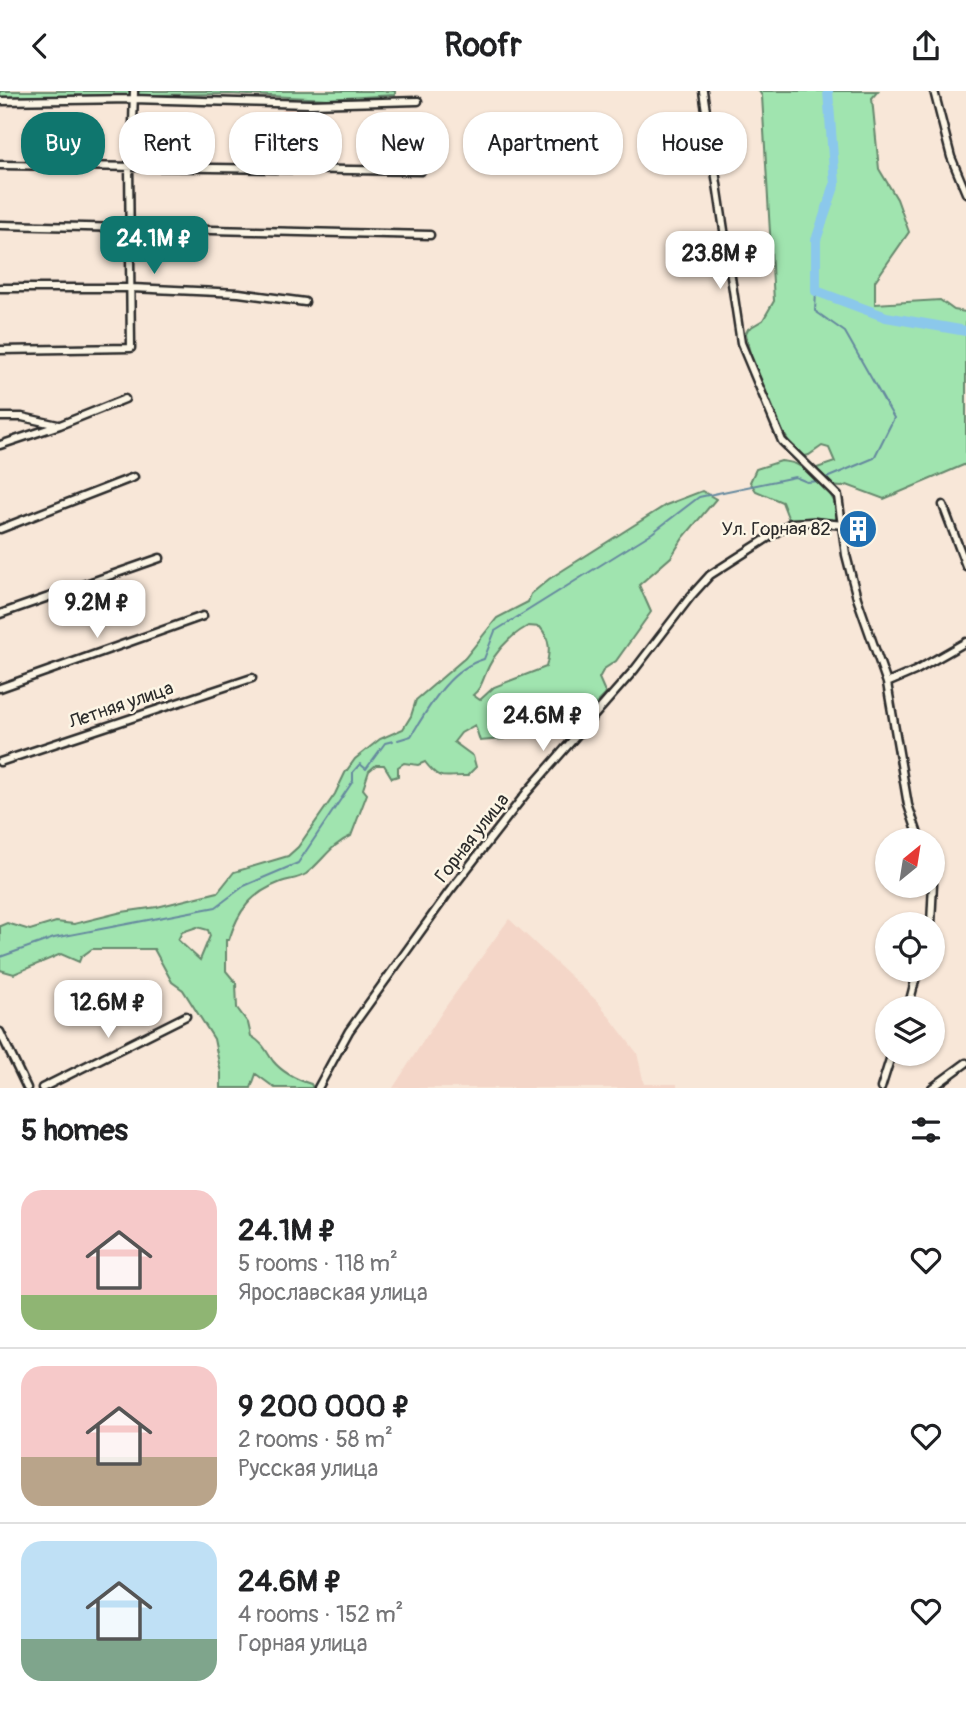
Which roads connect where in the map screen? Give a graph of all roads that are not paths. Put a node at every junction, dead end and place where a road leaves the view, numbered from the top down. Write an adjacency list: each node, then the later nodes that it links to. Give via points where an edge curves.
1 (134, 91): 4 (street)
2 (703, 91): 27 (street, via 741,343 782,441 838,496)
3 (934, 91): 13 (street, via 951,157)
4 (133, 99): 5 (street); 6 (street, via 310,104); 7 (street)
5 (0, 101)
6 (418, 101)
7 (133, 112)
8 (0, 165): 9 (street)
9 (119, 165)
10 (215, 167): 11 (street)
11 (356, 170)
12 (130, 175): 15 (street)
13 (966, 193)
14 (0, 225): 15 (street)
15 (131, 230): 16 (street); 18 (street)
16 (430, 235)
17 (0, 288): 18 (street)
18 (132, 288): 19 (street, via 239,293); 20 (street, via 131,348)
19 (305, 302)
20 (0, 350)
21 (125, 399): 23 (street)
22 (0, 417): 23 (street)
23 (60, 425): 24 (street)
24 (0, 445)
25 (134, 477): 28 (street)
26 (943, 505): 30 (street)
27 (844, 525): 35 (street, via 857,598); 45 (street, Горная улица, via 791,523 710,575 527,792 449,893 349,1031)
28 (0, 529)
29 (160, 558): 31 (street)
30 (966, 566)
31 (0, 614)
32 (203, 616): 36 (street)
33 (966, 642): 35 (street)
34 (251, 678): 37 (street, Летняя улица)
35 (887, 683): 38 (street)
36 (0, 688)
37 (0, 762)
38 (916, 828)
39 (186, 1016): 44 (street)
40 (0, 1032): 43 (street)
41 (966, 1063): 47 (street)
42 (888, 1066): 46 (street)
43 (27, 1088)
44 (42, 1088)
45 (317, 1088)
46 (881, 1088)
47 (932, 1088)

